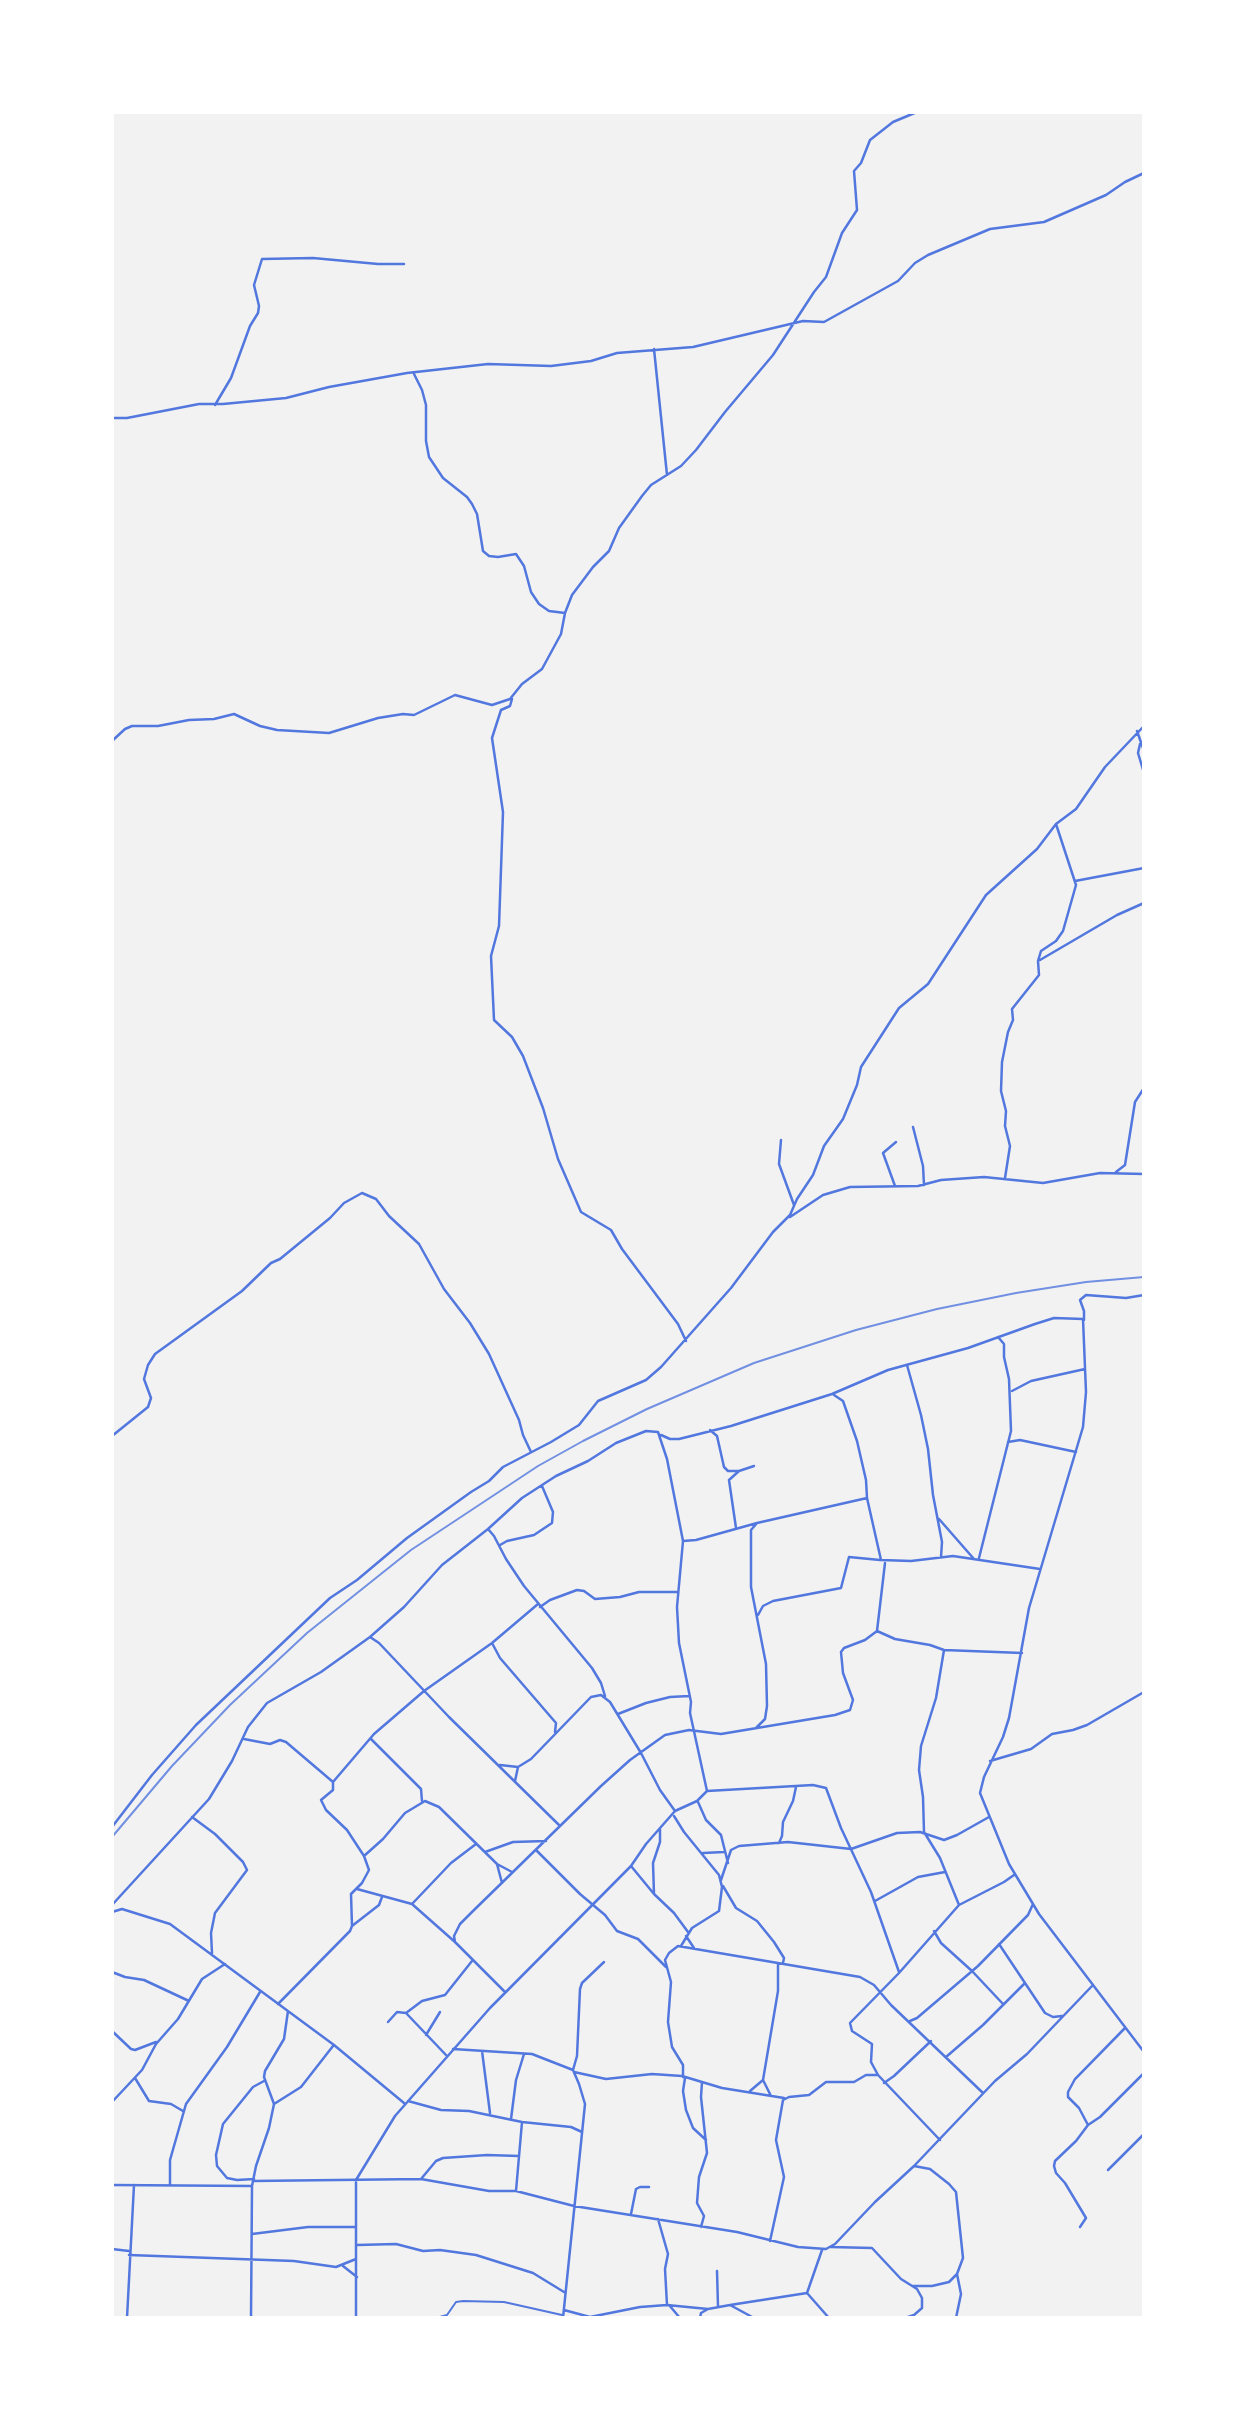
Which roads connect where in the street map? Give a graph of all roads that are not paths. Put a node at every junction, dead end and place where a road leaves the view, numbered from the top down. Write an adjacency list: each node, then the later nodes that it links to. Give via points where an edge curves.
1 (918, 112): 4 (street, via 893,122 870,140 854,171 857,210 842,233 827,277)
2 (1144, 173): 4 (street, via 1044,222 990,229 928,254 898,281 830,320)
3 (404, 264): 7 (street, via 262,259 254,285 258,313)
4 (791, 325): 5 (street, via 693,347); 9 (street, via 773,355 696,450)
5 (654, 349): 6 (street, via 551,366 488,363); 9 (street)
6 (413, 373): 7 (street, via 286,398); 10 (street, via 426,405 429,457 443,478 472,504 483,551 498,557 516,554 539,604)
7 (215, 405): 8 (street)
8 (112, 418)
9 (667, 475): 10 (street, via 646,491 619,528 611,548 572,596)
10 (565, 613): 11 (street, via 561,634 542,669)
11 (513, 696): 14 (street, via 492,705 455,695 414,715 377,718 329,733 277,730 234,714 132,726); 37 (street, via 510,706 501,710 492,738 503,812 499,926 491,956 494,1020 523,1056 581,1212 611,1230)
12 (1144, 726): 13 (street)
13 (1138, 731): 15 (street); 18 (street, via 1076,808)
14 (112, 741)
15 (1140, 744): 16 (street); 17 (street)
16 (1144, 751)
17 (1144, 773)
18 (1056, 824): 20 (street); 32 (street, via 1037,849 986,895 928,984 900,1008 861,1067 841,1124 824,1146)
19 (1144, 867): 20 (street)
20 (1075, 881): 22 (street, via 1063,931 1041,951)
21 (1144, 903): 22 (street)
22 (1038, 961): 29 (street, via 1039,975 1012,1009 1002,1061 1001,1091 1010,1146)
23 (1144, 1088): 27 (street, via 1135,1102 1125,1165)
24 (913, 1127): 30 (street)
25 (781, 1140): 32 (street, via 779,1164)
26 (896, 1142): 31 (street, via 883,1153)
27 (1116, 1172): 28 (street); 29 (street, via 1043,1183)
28 (1144, 1174)
29 (1005, 1178): 30 (street, via 941,1180)
30 (924, 1185): 31 (street)
31 (895, 1186): 33 (street, via 855,1186 829,1193)
32 (794, 1205): 33 (street)
33 (788, 1218): 37 (street)
34 (1144, 1296): 35 (street, via 1083,1296)
35 (1084, 1320): 36 (street, via 1053,1319); 39 (street)
36 (998, 1338): 38 (street); 40 (street, via 1004,1344)
37 (686, 1341): 46 (street, via 652,1376 598,1401 579,1424)
38 (907, 1365): 41 (street); 52 (street, via 923,1423)
39 (1085, 1370): 40 (street, via 1031,1381); 47 (street, via 1085,1415)
40 (1010, 1392): 45 (street)
41 (832, 1394): 42 (street); 51 (street, via 843,1401 857,1441)
42 (710, 1430): 43 (street, via 679,1439); 49 (street, via 717,1436 724,1467)
43 (661, 1435): 50 (street, via 652,1430 625,1439); 56 (street)
44 (112, 1436): 46 (street, via 149,1404 145,1379 155,1354 242,1291 344,1203 362,1193 376,1199 419,1244 489,1354)
45 (1008, 1442): 47 (street, via 1020,1440); 59 (street)
46 (531, 1452): 96 (street, via 503,1467 407,1538 305,1620 196,1725)
47 (1076, 1452): 61 (street)
48 (754, 1466): 49 (street)
49 (739, 1471): 54 (street, via 729,1480)
50 (542, 1485): 55 (street); 57 (street, via 553,1512 552,1523 534,1535)
51 (867, 1498): 53 (street); 60 (street)
52 (937, 1517): 58 (street); 59 (street)
53 (757, 1522): 54 (street); 64 (street, via 751,1530 750,1564)
54 (736, 1528): 56 (street)
55 (488, 1530): 57 (street); 66 (street, via 442,1565)
56 (683, 1541): 62 (street)
57 (500, 1545): 63 (street, via 514,1574)
58 (941, 1557): 59 (street); 60 (street)
59 (976, 1559): 61 (street)
60 (883, 1561): 64 (street, via 849,1557 841,1588 773,1601 762,1606); 65 (street)
61 (1040, 1569): 69 (street)
62 (678, 1592): 63 (street, via 595,1599 577,1590); 73 (street, via 679,1643)
63 (539, 1605): 67 (street); 72 (street, via 592,1668)
64 (757, 1618): 77 (street, via 766,1664 767,1710)
65 (877, 1631): 68 (street); 77 (street, via 841,1653 853,1700 850,1710)
66 (370, 1637): 70 (street); 80 (street, via 267,1703)
67 (492, 1643): 70 (street); 75 (street)
68 (944, 1650): 69 (street); 98 (street, via 919,1755)
69 (1022, 1653): 83 (street, via 1006,1728)
70 (424, 1691): 81 (street); 84 (street)
71 (1144, 1692): 83 (street, via 1087,1725 1052,1734 1031,1749)
72 (605, 1696): 74 (street); 76 (street, via 591,1698)
73 (689, 1696): 74 (street, via 646,1703); 78 (street)
74 (618, 1714): 82 (street)
75 (556, 1723): 76 (street); 79 (street)
76 (568, 1723): 79 (street)
77 (754, 1729): 78 (street, via 721,1734)
78 (695, 1731): 82 (street, via 672,1733); 89 (street)
79 (555, 1734): 85 (street)
80 (243, 1739): 87 (street, via 286,1742); 93 (street, via 215,1789)
81 (370, 1739): 87 (street); 90 (street, via 421,1789)
82 (641, 1753): 92 (street); 95 (street)
83 (990, 1761): 94 (street, via 980,1793)
84 (498, 1764): 85 (street); 86 (street)
85 (517, 1767): 86 (street)
86 (515, 1781): 95 (street)
87 (333, 1782): 107 (street, via 333,1790 321,1803)
88 (796, 1787): 89 (street); 101 (street); 102 (street, via 826,1788)
89 (707, 1791): 91 (street)
90 (422, 1801): 100 (street, via 439,1807); 107 (street)
91 (697, 1801): 92 (street); 105 (street, via 706,1820 719,1832)
92 (674, 1813): 97 (street); 106 (street)
93 (192, 1817): 123 (street); 133 (street, via 247,1870 215,1913)
94 (989, 1817): 98 (street, via 950,1838 937,1839); 113 (street)
95 (559, 1826): 99 (street)
96 (112, 1827)
97 (660, 1829): 110 (street); 117 (street, via 653,1863)
98 (923, 1832): 102 (street, via 897,1833); 111 (street)
99 (546, 1841): 103 (street); 104 (street, via 513,1842)
100 (476, 1843): 104 (street); 120 (street)
101 (779, 1843): 102 (street); 108 (street, via 735,1848)
102 (850, 1849): 119 (street)
103 (536, 1850): 112 (street); 121 (street)
104 (485, 1852): 109 (street)
105 (724, 1852): 106 (street); 108 (street)
106 (701, 1853): 114 (street)
107 (364, 1856): 116 (street, via 369,1871)
108 (728, 1863): 114 (street)
109 (496, 1864): 112 (street); 115 (street)
110 (631, 1866): 117 (street); 121 (street)
111 (946, 1872): 119 (street, via 918,1877); 124 (street)
112 (513, 1873): 115 (street)
113 (1015, 1874): 122 (street); 124 (street)
114 (721, 1882): 128 (street, via 719,1911); 137 (street, via 736,1908 757,1921 774,1942)
115 (502, 1883): 129 (street, via 460,1924)
116 (356, 1889): 118 (street); 126 (street, via 350,1899)
117 (654, 1894): 128 (street)
118 (383, 1896): 120 (street); 126 (street, via 379,1905)
119 (875, 1901): 142 (street)
120 (412, 1904): 129 (street)
121 (591, 1904): 139 (street, via 617,1931 638,1939); 146 (street)
122 (1033, 1904): 130 (street); 144 (street)
123 (112, 1905)
124 (958, 1905): 127 (street)
125 (112, 1912): 133 (street, via 122,1909 170,1924)
126 (352, 1926): 149 (street)
127 (934, 1931): 140 (street); 142 (street)
128 (687, 1934): 131 (street); 132 (street)
129 (455, 1942): 134 (street)
130 (999, 1944): 140 (street); 143 (street)
131 (681, 1946): 132 (street); 139 (street, via 669,1953)
132 (694, 1948): 136 (street)
133 (212, 1953): 138 (street)
134 (472, 1961): 146 (street); 153 (street, via 444,1995 422,2001)
135 (604, 1962): 169 (street, via 580,1989)
136 (778, 1963): 137 (street); 174 (street, via 778,1991)
137 (783, 1963): 147 (street, via 860,1977)
138 (225, 1964): 145 (street); 148 (street, via 202,1979)
139 (666, 1967): 172 (street, via 671,1982 668,2022 672,2047 683,2065)
140 (972, 1970): 150 (street); 155 (street)
141 (112, 1972): 148 (street, via 144,1980)
142 (899, 1973): 147 (street)
143 (1024, 1984): 150 (street); 154 (street, via 1045,2013)
144 (1093, 1985): 154 (street); 157 (street)
145 (260, 1992): 149 (street); 185 (street)
146 (505, 1992): 163 (street)
147 (880, 1992): 155 (street); 171 (street, via 850,2023 852,2031 872,2044 871,2062)
148 (189, 2001): 160 (street)
149 (278, 2004): 151 (street)
150 (1003, 2004): 168 (street)
151 (288, 2011): 162 (street); 175 (street, via 284,2039)
152 (440, 2012): 159 (street)
153 (406, 2013): 156 (street, via 397,2012); 159 (street)
154 (1062, 2016): 179 (street)
155 (909, 2021): 161 (street)
156 (388, 2022)
157 (1126, 2027): 166 (street); 189 (street, via 1068,2092)
158 (112, 2031): 160 (street, via 135,2050)
159 (426, 2035): 167 (street)
160 (160, 2041): 173 (street)
161 (930, 2041): 168 (street); 177 (street)
162 (334, 2045): 183 (street); 184 (street, via 301,2087)
163 (453, 2049): 164 (street); 167 (street)
164 (482, 2051): 165 (street); 186 (street)
165 (524, 2052): 169 (street); 187 (street)
166 (1144, 2052)
167 (446, 2055): 183 (street)
168 (946, 2057): 179 (street)
169 (574, 2071): 172 (street, via 606,2079 652,2074); 190 (street, via 585,2104)
170 (1144, 2073): 189 (street)
171 (878, 2075): 177 (street); 181 (street, via 854,2082 826,2082 809,2095)
172 (684, 2077): 176 (street); 192 (street, via 686,2110 693,2128)
173 (135, 2078): 182 (street); 185 (street, via 149,2101)
174 (763, 2080): 178 (street); 180 (street)
175 (264, 2081): 184 (street); 198 (street, via 253,2087 223,2124 216,2155 217,2166 227,2178)
176 (702, 2082): 178 (street); 192 (street)
177 (884, 2083): 193 (street)
178 (750, 2091): 180 (street)
179 (984, 2093): 193 (street)
180 (771, 2096): 181 (street)
181 (786, 2098): 213 (street, via 776,2140 784,2177)
182 (112, 2102)
183 (406, 2102): 186 (street); 199 (street)
184 (274, 2104): 198 (street)
185 (183, 2111): 202 (street, via 170,2160)
186 (490, 2114): 187 (street)
187 (511, 2119): 188 (street)
188 (522, 2122): 190 (street); 194 (street)
189 (1088, 2125): 211 (street, via 1054,2166 1086,2218)
190 (582, 2132): 206 (street)
191 (1144, 2134): 196 (street)
192 (706, 2140): 210 (street, via 706,2159 699,2177)
193 (940, 2140): 195 (street)
194 (519, 2156): 197 (street, via 443,2158); 205 (street)
195 (914, 2166): 215 (street); 223 (street, via 930,2169 956,2192 963,2258)
196 (1108, 2170)
197 (421, 2179): 199 (street); 205 (street)
198 (253, 2180): 199 (street); 203 (street)
199 (356, 2180): 209 (street)
200 (112, 2185): 201 (street)
201 (134, 2185): 202 (street); 218 (street)
202 (170, 2185): 203 (street)
203 (252, 2186): 212 (street)
204 (649, 2188): 207 (street, via 636,2189)
205 (516, 2191): 206 (street)
206 (574, 2206): 207 (street); 226 (street)
207 (631, 2214): 208 (street)
208 (658, 2219): 210 (street); 228 (street, via 668,2254)
209 (357, 2227): 212 (street); 214 (street)
210 (701, 2227): 213 (street)
211 (1080, 2227)
212 (252, 2234): 219 (street)
213 (770, 2241): 217 (street)
214 (357, 2245): 220 (street); 226 (street, via 396,2244 476,2255 533,2273)
215 (831, 2247): 217 (street); 225 (street, via 872,2248)
216 (112, 2249): 218 (street)
217 (822, 2249): 227 (street)
218 (129, 2253): 219 (street); 234 (street)
219 (251, 2258): 221 (street); 235 (street)
220 (356, 2259): 221 (street); 224 (street)
221 (343, 2266): 224 (street)
222 (717, 2271): 230 (street)
223 (957, 2274): 225 (street, via 945,2283); 243 (street, via 961,2294)
224 (357, 2277): 236 (street)
225 (913, 2286): 242 (street, via 923,2304)
226 (566, 2293): 232 (street)
227 (807, 2293): 229 (street); 241 (street)
228 (668, 2305): 231 (street); 232 (street, via 590,2317); 238 (street)
229 (730, 2305): 230 (street); 240 (street)
230 (718, 2306): 231 (street)
231 (708, 2309): 239 (street)
232 (564, 2310): 233 (street)
233 (563, 2317): 237 (lane, via 504,2302 463,2301)
234 (127, 2318)
235 (251, 2318)
236 (356, 2318)
237 (436, 2318)
238 (680, 2318)
239 (700, 2318)
240 (754, 2318)
241 (829, 2318)
242 (905, 2318)
243 (956, 2318)

